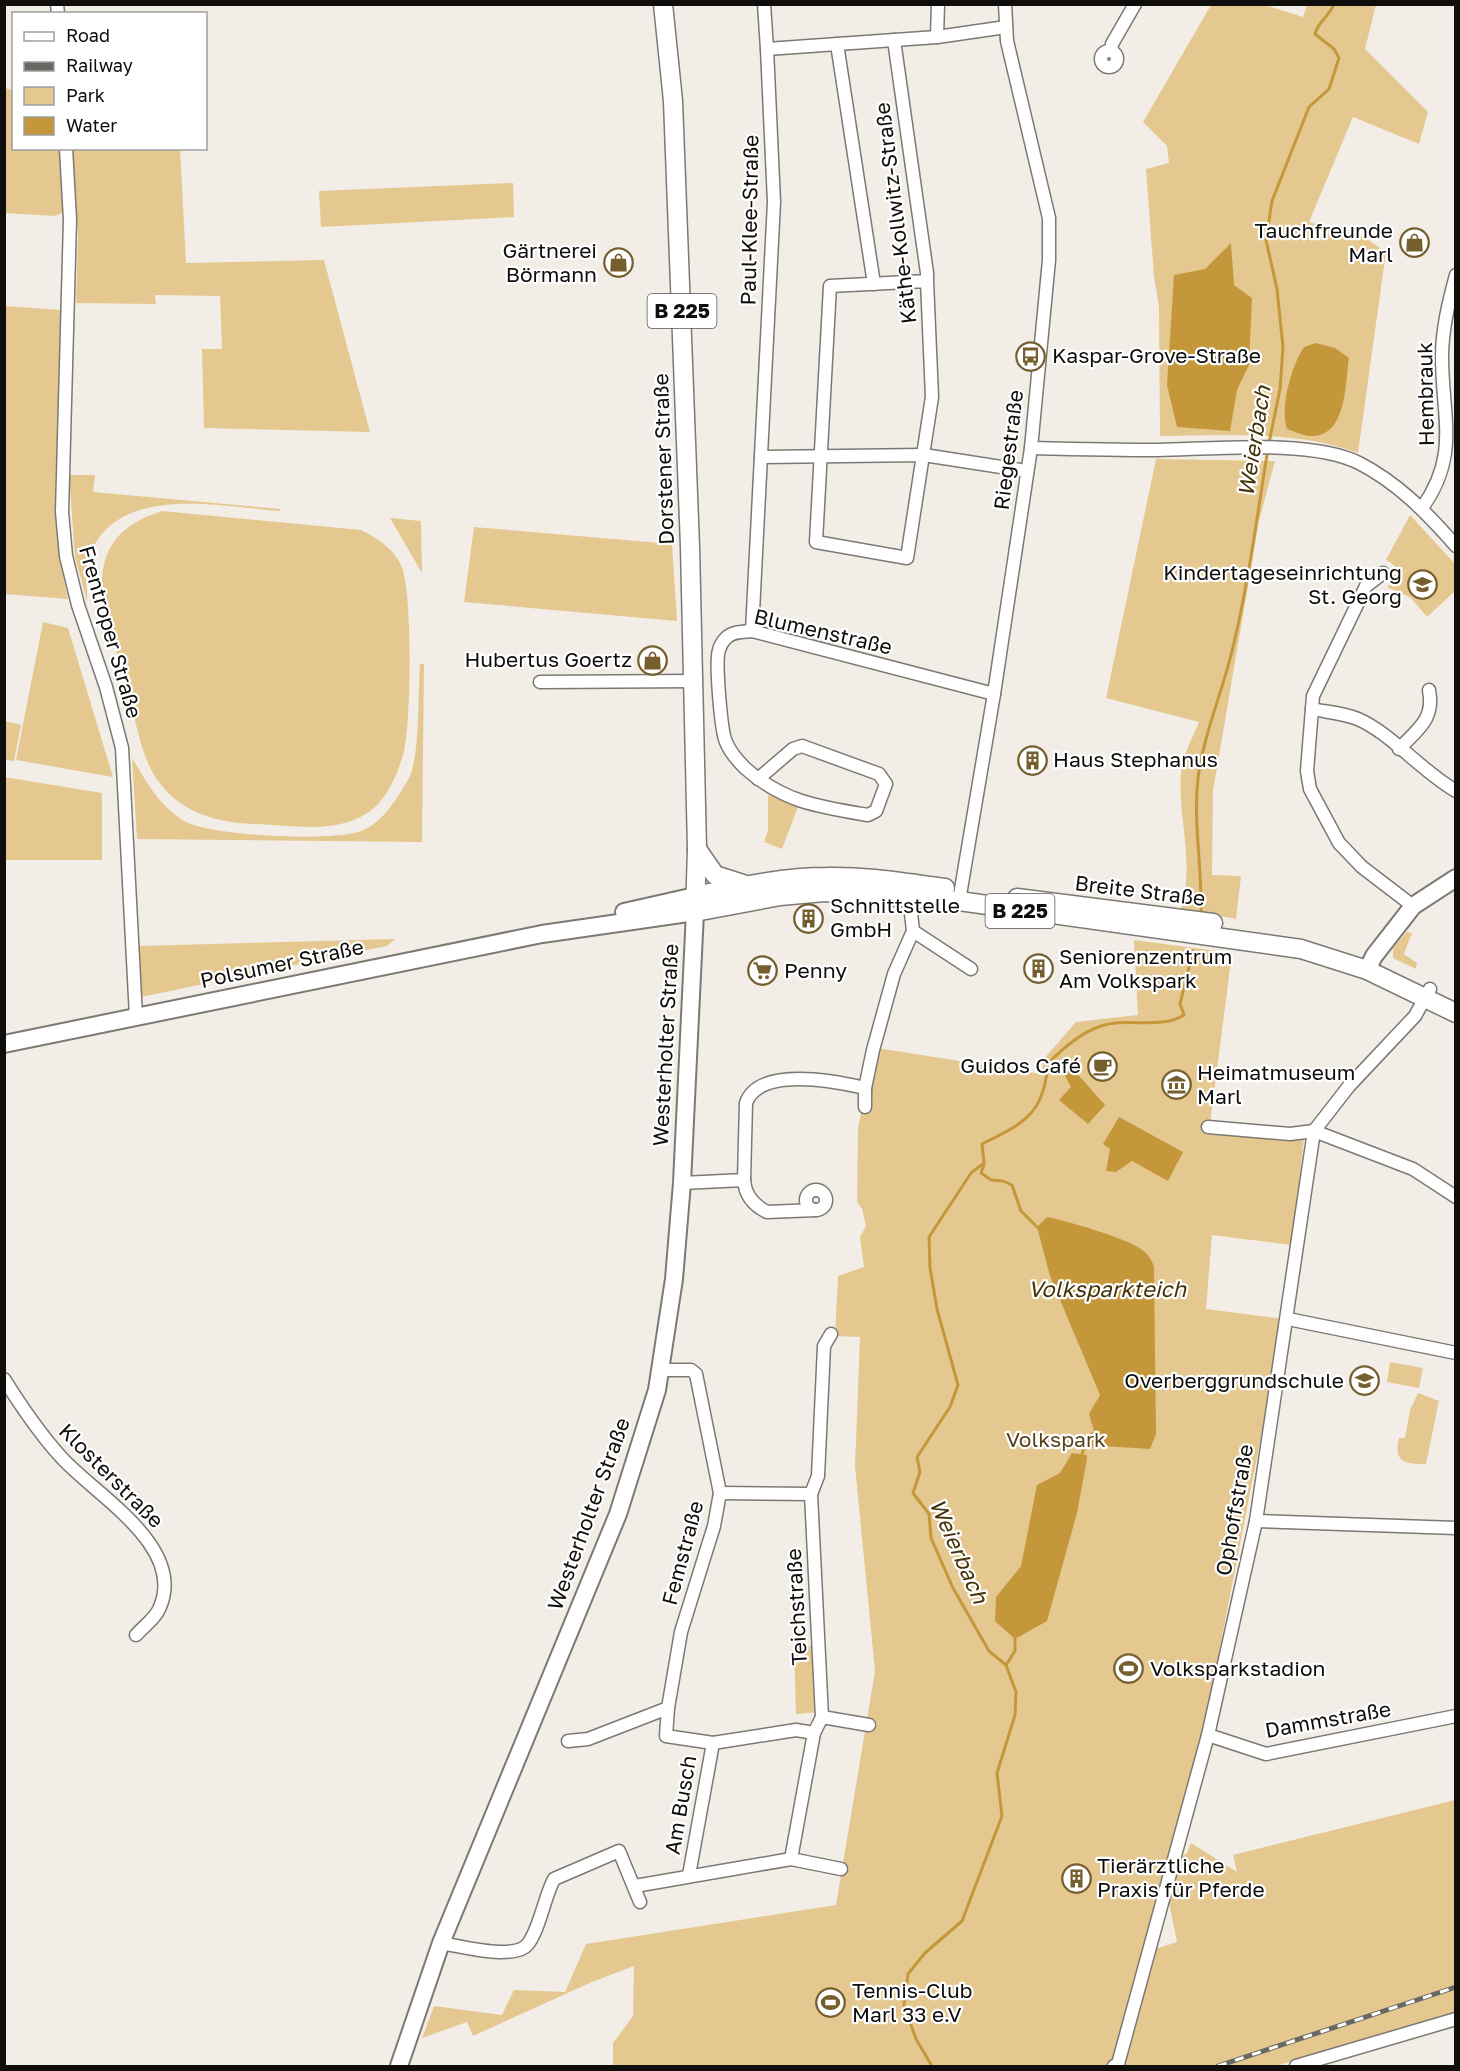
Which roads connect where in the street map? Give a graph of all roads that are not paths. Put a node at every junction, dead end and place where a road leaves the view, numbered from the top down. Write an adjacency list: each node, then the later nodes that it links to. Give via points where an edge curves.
1 (663, 4): 25 (main road, Dorstener Straße / B 225, via 677,183)
2 (764, 4): 10 (street, Paul-Klee-Straße)
3 (938, 4): 7 (street)
4 (1005, 4): 6 (street, Riegestraße)
5 (1135, 4): 11 (street)
6 (1006, 27): 7 (street); 16 (street, Riegestraße, via 1049,218 1049,260)
7 (937, 36): 8 (street)
8 (894, 40): 9 (street); 14 (street, Käthe-Kollwitz-Straße)
9 (837, 44): 10 (street); 15 (street)
10 (768, 49): 19 (street, Paul-Klee-Straße, via 774,202)
11 (1111, 51)
12 (66, 150): 45 (street, Frentroper Straße, via 70,220 62,512 66,556 78,605 122,748)
13 (1455, 274): 21 (street, Hembrauk, via 1442,356 1446,465 1437,488)
14 (927, 281): 15 (street); 18 (street, Käthe-Kollwitz-Straße, via 932,397)
15 (874, 284): 17 (street, via 830,286)
16 (1031, 448): 20 (street, Riegestraße); 21 (street, via 1259,448 1324,453 1357,462)
17 (822, 455): 18 (street); 18 (street, Käthe-Kollwitz-Straße, via 816,542 907,558); 19 (street)
18 (924, 455): 20 (street)
19 (761, 457): 24 (street, Paul-Klee-Straße)
20 (1027, 471): 28 (street, Riegestraße)
21 (1422, 508): 22 (street)
22 (1455, 546)
23 (1383, 573): 29 (street, via 1366,586 1313,696)
24 (752, 631): 28 (street, Blumenstraße); 31 (street, Blumenstraße, via 726,638 717,662 725,740 732,754)
25 (694, 681): 26 (street); 33 (main road, Dorstener Straße / B 225)
26 (540, 682)
27 (1429, 690): 30 (street, via 1432,705 1425,722)
28 (994, 694): 37 (street, Riegestraße)
29 (1312, 709): 30 (street, via 1356,718 1378,730); 39 (street, via 1306,771 1323,817 1339,843 1362,867)
30 (1399, 749): 32 (street)
31 (758, 779): 31 (street, Blumenstraße, via 802,746 879,774 886,784 876,811 868,815 803,803)
32 (1455, 791)
33 (697, 849): 35 (main road, via 715,875); 38 (main road, Dorstener Straße)
34 (1455, 878): 39 (main road)
35 (748, 885): 36 (main road, Breite Straße / B 225, via 825,876 862,877); 38 (main road, Breite Straße / B 225)
36 (914, 891): 37 (main road, Breite Straße / B 225); 38 (main road, Breite Straße / B 225, via 824,892); 40 (street)
37 (959, 896): 41 (main road, Breite Straße / B 225, via 1041,914 1277,945)
38 (695, 904): 45 (main road, Polsumer Straße, via 647,905 568,929); 52 (main road, Westerholter Straße)
39 (1413, 906): 41 (main road)
40 (914, 931): 42 (street); 47 (street, via 894,974)
41 (1369, 965): 43 (main road, Breite Straße / B 225)
42 (971, 969)
43 (1428, 994): 44 (main road, Breite Straße / B 225); 50 (street, via 1415,1016)
44 (1455, 1012)
45 (136, 1017): 46 (main road, Polsumer Straße)
46 (4, 1044)
47 (865, 1088): 48 (street); 51 (street, via 798,1079 756,1087 746,1103)
48 (865, 1107)
49 (1208, 1127): 50 (street, via 1290,1134)
50 (1314, 1131): 53 (street, via 1413,1169); 55 (street, Ophoffstraße)
51 (744, 1180): 52 (street); 54 (street, via 749,1198 767,1212)
52 (682, 1183): 58 (main road, Westerholter Straße, via 673,1289)
53 (1455, 1197)
54 (816, 1210)
55 (1288, 1319): 57 (street); 62 (street, Ophoffstraße)
56 (831, 1335): 61 (street, Teichstraße, via 824,1346 818,1476)
57 (1455, 1353)
58 (660, 1370): 60 (street, Femstraße, via 696,1374); 79 (main road, Westerholter Straße, via 642,1443 618,1514)
59 (4, 1379): 64 (street, Klosterstraße, via 61,1457 146,1537 161,1561 164,1589 160,1609)
60 (720, 1493): 61 (street); 65 (street, Femstraße, via 714,1526 681,1632)
61 (811, 1494): 67 (street, Teichstraße)
62 (1256, 1521): 63 (street); 71 (street, Ophoffstraße)
63 (1455, 1528)
64 (136, 1635)
65 (668, 1708): 70 (street, Femstraße); 72 (street, via 588,1739)
66 (1455, 1716): 71 (street, Dammstraße, via 1266,1754)
67 (822, 1717): 68 (street); 69 (street, Teichstraße)
68 (868, 1725)
69 (814, 1733): 73 (street, Am Busch, via 796,1730); 74 (street, Teichstraße)
70 (666, 1736): 73 (street, Am Busch)
71 (1208, 1736): 82 (street, Ophoffstraße, via 1118,2064)
72 (568, 1741)
73 (712, 1743): 76 (street, Am Busch)
74 (791, 1859): 75 (street); 76 (street)
75 (841, 1869)
76 (688, 1875): 77 (street)
77 (636, 1886): 78 (street); 79 (street, via 620,1851 554,1879 527,1945 517,1952)
78 (640, 1902)
79 (441, 1943): 81 (main road, Westerholter Straße)
80 (1455, 2019): 83 (street)
81 (399, 2067)
82 (1114, 2067)
83 (1296, 2067)

